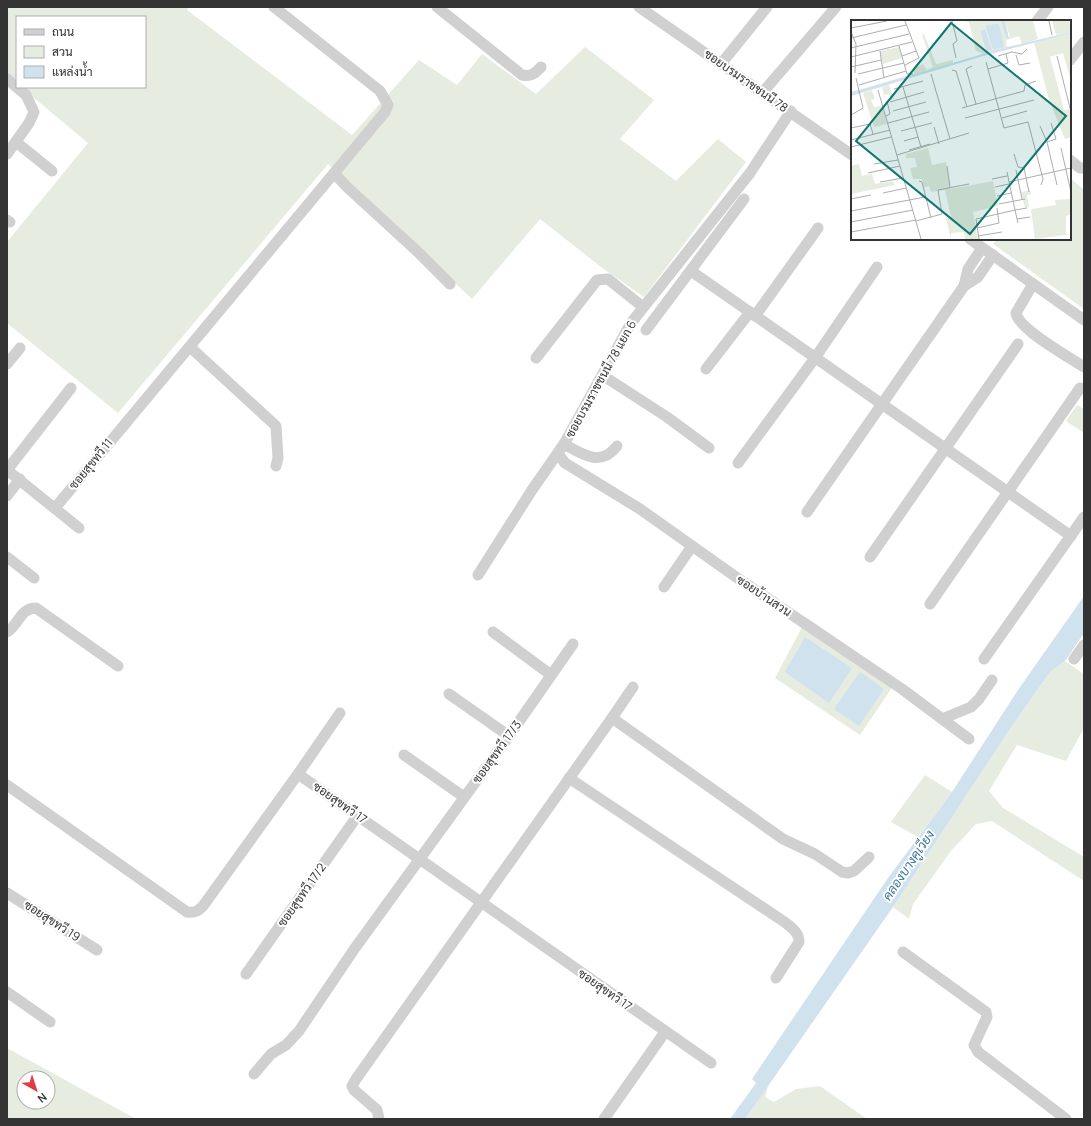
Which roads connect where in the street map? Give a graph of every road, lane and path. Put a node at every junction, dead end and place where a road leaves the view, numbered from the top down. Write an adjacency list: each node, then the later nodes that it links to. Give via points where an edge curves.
1 (274, 7): 23 (street, ซอยสุขทวี 11, via 380,91 386,99 388,105 385,112)
2 (437, 7): 11 (street, via 522,75 534,74)
3 (767, 7): 10 (street)
4 (836, 7): 15 (street)
5 (1048, 7): 7 (street)
6 (646, 9): 10 (street, ซอยบรมราชชนนี 78)
7 (1038, 20)
8 (1084, 42): 9 (street)
9 (1071, 59)
10 (722, 64): 15 (street, ซอยบรมราชชนนี 78)
11 (541, 67)
12 (7, 79): 13 (street)
13 (16, 87)
14 (18, 88): 17 (street, via 26,95 34,112)
15 (763, 92): 16 (street, ซอยบรมราชชนนี 78)
16 (790, 112): 19 (street, ซอยบรมราชชนนี 78); 34 (street, ซอยบรมราชชนนี 78 แยก 6, via 750,173)
17 (16, 142): 18 (street); 22 (street)
18 (7, 154)
19 (851, 154)
20 (1071, 161): 21 (street)
21 (1084, 168)
22 (52, 171)
23 (334, 172): 31 (street); 39 (street, ซอยสุขทวี 11)
24 (744, 199): 30 (street)
25 (818, 228): 35 (street)
26 (971, 240): 27 (street)
27 (982, 248): 28 (street); 33 (street, via 968,269)
28 (993, 255): 32 (street); 33 (street, via 978,276)
29 (877, 267): 42 (street)
30 (691, 271): 35 (street); 37 (street)
31 (450, 284)
32 (1034, 284): 36 (street); 44 (street, via 1016,313 1017,318 1032,332)
33 (964, 286): 49 (street)
34 (643, 307): 41 (street, via 608,279 597,280); 46 (street, ซอยบรมราชชนนี 78 แยก 6)
35 (752, 314): 42 (street); 45 (street)
36 (1084, 320)
37 (646, 330)
38 (1018, 344): 53 (street)
39 (190, 347): 56 (street, via 276,426); 61 (street, ซอยสุขทวี 11)
40 (20, 348): 43 (street)
41 (536, 358)
42 (815, 358): 49 (street); 55 (street)
43 (7, 364)
44 (1084, 367)
45 (706, 369)
46 (602, 375): 50 (street, ซอยบรมราชชนนี 78 แยก 6); 52 (street)
47 (71, 388): 57 (street)
48 (1080, 388): 59 (street)
49 (883, 405): 53 (street); 62 (street)
50 (564, 444): 51 (street, via 582,455 603,458 611,454); 54 (street, ซอยบรมราชชนนี 78 แยก 6)
51 (617, 446)
52 (709, 448)
53 (946, 449): 59 (street); 68 (street)
54 (558, 454): 66 (street, ซอยบ้านสวน, via 565,463 640,509); 69 (street, ซอยบรมราชชนนี 78 แยก 6)
55 (738, 463)
56 (276, 466)
57 (7, 470): 58 (street)
58 (20, 479): 60 (street); 61 (street)
59 (1008, 492): 65 (street); 72 (street)
60 (7, 496)
61 (56, 508): 64 (street)
62 (807, 512)
63 (1084, 517): 65 (street)
64 (79, 528)
65 (1071, 536): 77 (street)
66 (692, 546): 71 (street); 86 (street, ซอยบ้านสวน)
67 (7, 557): 70 (street)
68 (870, 558)
69 (478, 575)
70 (34, 578)
71 (664, 587)
72 (930, 604)
73 (7, 632): 79 (street, via 24,611 36,608)
74 (493, 632): 80 (street)
75 (573, 644): 80 (street, ซอยสุขทวี 17/3)
76 (1084, 645): 78 (street)
77 (984, 659)
78 (1074, 659)
79 (118, 666)
80 (551, 675): 87 (street, ซอยสุขทวี 17/3)
81 (992, 680): 86 (street, via 971,707)
82 (633, 687): 85 (street)
83 (449, 694): 87 (street)
84 (340, 713): 90 (street)
85 (612, 718): 91 (street); 95 (street, via 782,839 815,854 842,872 854,871)
86 (942, 719): 88 (street, ซอยบ้านสวน)
87 (509, 736): 93 (street, ซอยสุขทวี 17/3)
88 (969, 739)
89 (404, 755): 93 (street)
90 (298, 774): 92 (street, via 203,906 198,912 192,913 187,912); 94 (street, ซอยสุขทวี 17)
91 (569, 778): 98 (street); 102 (street, via 796,931 799,942)
92 (7, 785)
93 (464, 797): 96 (street, ซอยสุขทวี 17/3)
94 (358, 815): 96 (street, ซอยสุขทวี 17); 101 (street, ซอยสุขทวี 17/2)
95 (869, 857)
96 (420, 858): 98 (street, ซอยสุขทวี 17); 107 (street, ซอยสุขทวี 17/3, via 299,1031 286,1045 271,1054)
97 (7, 893): 99 (street, ซอยสุขทวี 19)
98 (481, 901): 105 (street, ซอยสุขทวี 17); 108 (street, via 352,1086 377,1110)
99 (97, 950)
100 (903, 952): 110 (street, via 986,1012 987,1017 974,1045 975,1049)
101 (246, 974)
102 (776, 978)
103 (7, 992): 104 (street)
104 (50, 1022)
105 (665, 1032): 106 (street, ซอยสุขทวี 17); 109 (street)
106 (711, 1063)
107 (254, 1074)
108 (379, 1119)
109 (604, 1119)
110 (1066, 1119)

